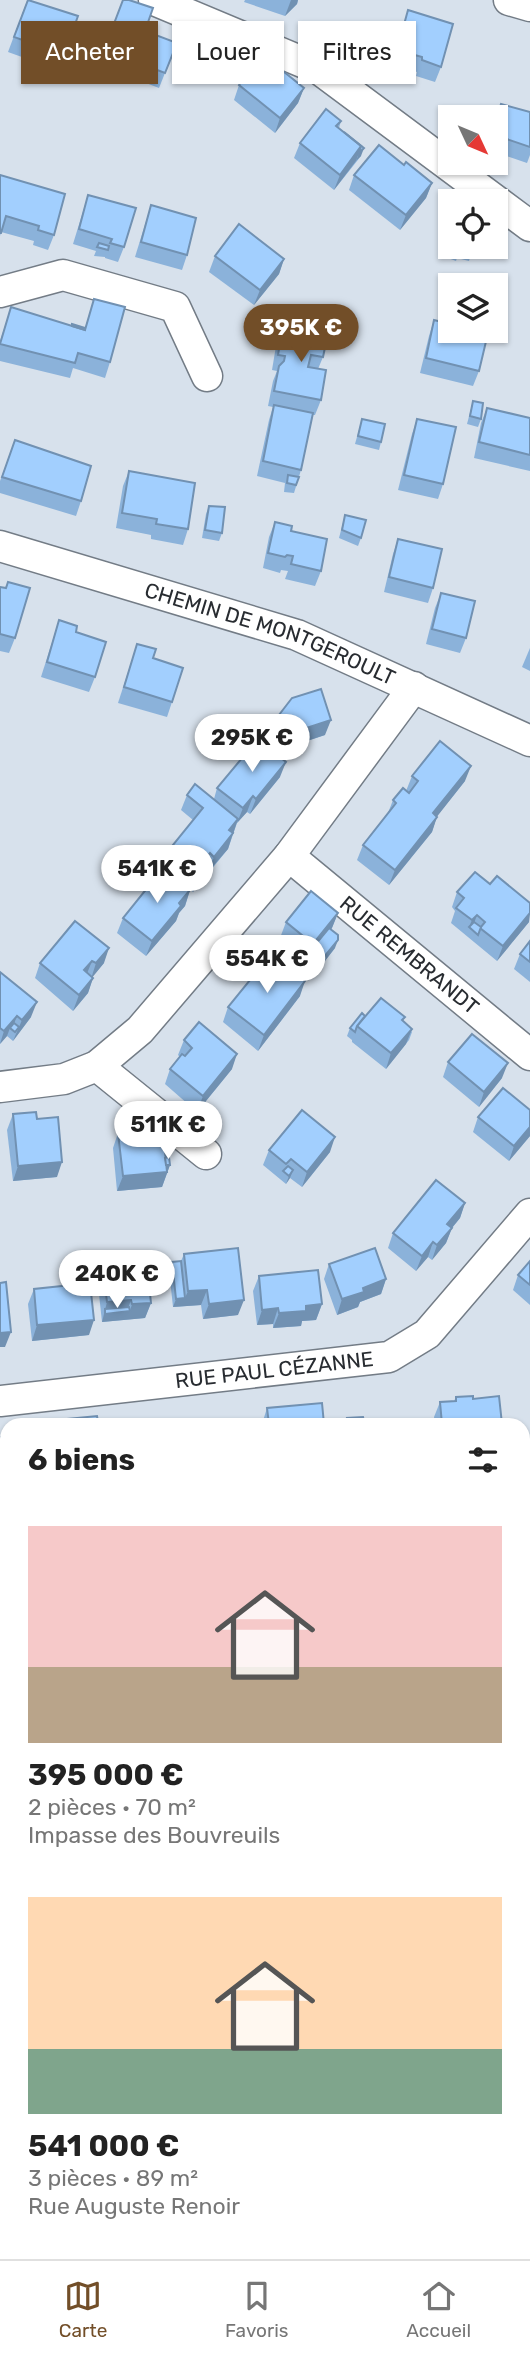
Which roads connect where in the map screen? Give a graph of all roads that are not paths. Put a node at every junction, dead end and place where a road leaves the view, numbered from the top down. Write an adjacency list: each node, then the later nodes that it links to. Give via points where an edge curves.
1 (154, 0): 4 (street, via 319,69)
2 (509, 0): 3 (street)
3 (530, 6)
4 (530, 226)
5 (0, 292): 6 (street, via 63,275 174,307)
6 (207, 376)
7 (0, 546): 8 (street, CHEMIN DE MONTGEROULT, via 297,635)
8 (414, 687): 9 (street, CHEMIN DE MONTGEROULT); 10 (street)
9 (530, 741)
10 (289, 856): 11 (street, RUE REMBRANDT); 12 (street, via 140,1030)
11 (530, 1055)
12 (97, 1066): 13 (street, via 64,1079); 14 (street)
13 (0, 1087)
14 (206, 1154)
15 (530, 1214): 16 (street, RUE PAUL CÉZANNE, via 427,1334 389,1357)
16 (0, 1401)

